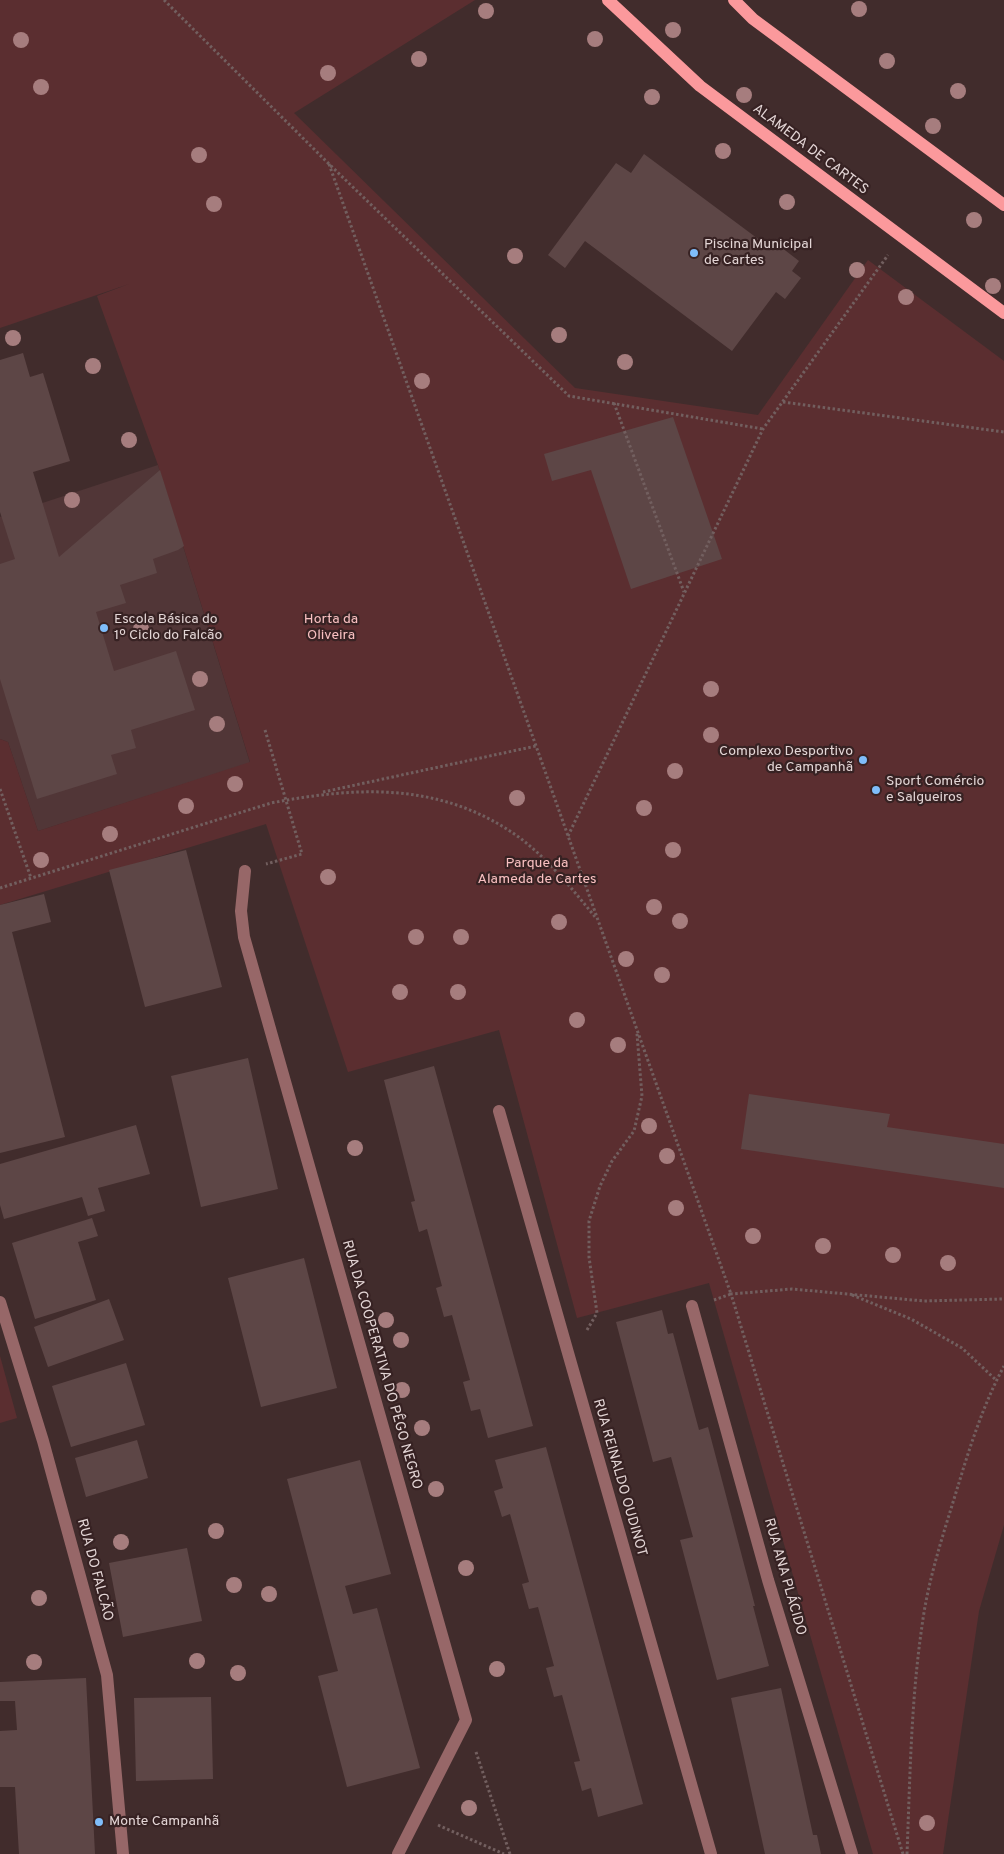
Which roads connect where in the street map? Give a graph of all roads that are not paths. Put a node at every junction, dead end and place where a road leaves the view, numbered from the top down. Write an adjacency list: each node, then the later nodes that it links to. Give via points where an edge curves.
1 (608, 0): 4 (main road, ALAMEDA DE CARTES, via 700,86)
2 (734, 0): 3 (main road, via 752,18)
3 (1004, 205)
4 (1004, 313)
5 (245, 871): 10 (street, RUA DA COOPERATIVA DO PÊGO NEGRO, via 241,911 244,937 466,1720)
6 (499, 1111): 11 (street, RUA REINALDO OUDINOT)
7 (0, 1302): 9 (street, RUA DO FALCÃO, via 43,1441 107,1675)
8 (692, 1306): 12 (street, RUA ANA PLÁCIDO, via 768,1580)
9 (123, 1854)
10 (398, 1854)
11 (711, 1854)
12 (852, 1854)

